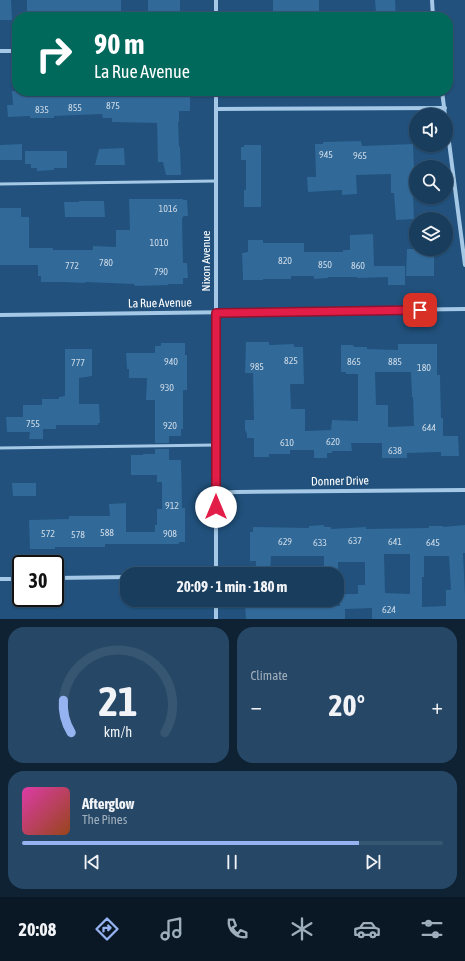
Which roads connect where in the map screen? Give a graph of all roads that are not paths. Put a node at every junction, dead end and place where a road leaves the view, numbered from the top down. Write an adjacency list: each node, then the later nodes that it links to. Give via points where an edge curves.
1 (216, 0): 3 (street)
2 (432, 0): 4 (street)
3 (216, 12)
4 (433, 12)
5 (0, 51): 6 (street)
6 (12, 51)
7 (216, 96): 11 (street, Nixon Avenue)
8 (443, 96): 10 (street)
9 (409, 108): 11 (street)
10 (444, 108)
11 (216, 109): 13 (street, Nixon Avenue)
12 (450, 152): 15 (street)
13 (216, 181): 14 (lane); 17 (street, Nixon Avenue)
14 (0, 184)
15 (465, 265)
16 (465, 309): 17 (street, La Rue Avenue)
17 (216, 313): 18 (street, La Rue Avenue); 19 (street, Nixon Avenue)
18 (0, 316)
19 (216, 445): 20 (lane); 22 (street, Nixon Avenue)
20 (0, 448)
21 (465, 490): 22 (street, Donner Drive)
22 (216, 493): 23 (street, Nixon Avenue)
23 (216, 567)
24 (120, 577): 26 (street)
25 (12, 578): 27 (street)
26 (64, 578)
27 (0, 579)
28 (216, 607): 29 (street)
29 (216, 619)

